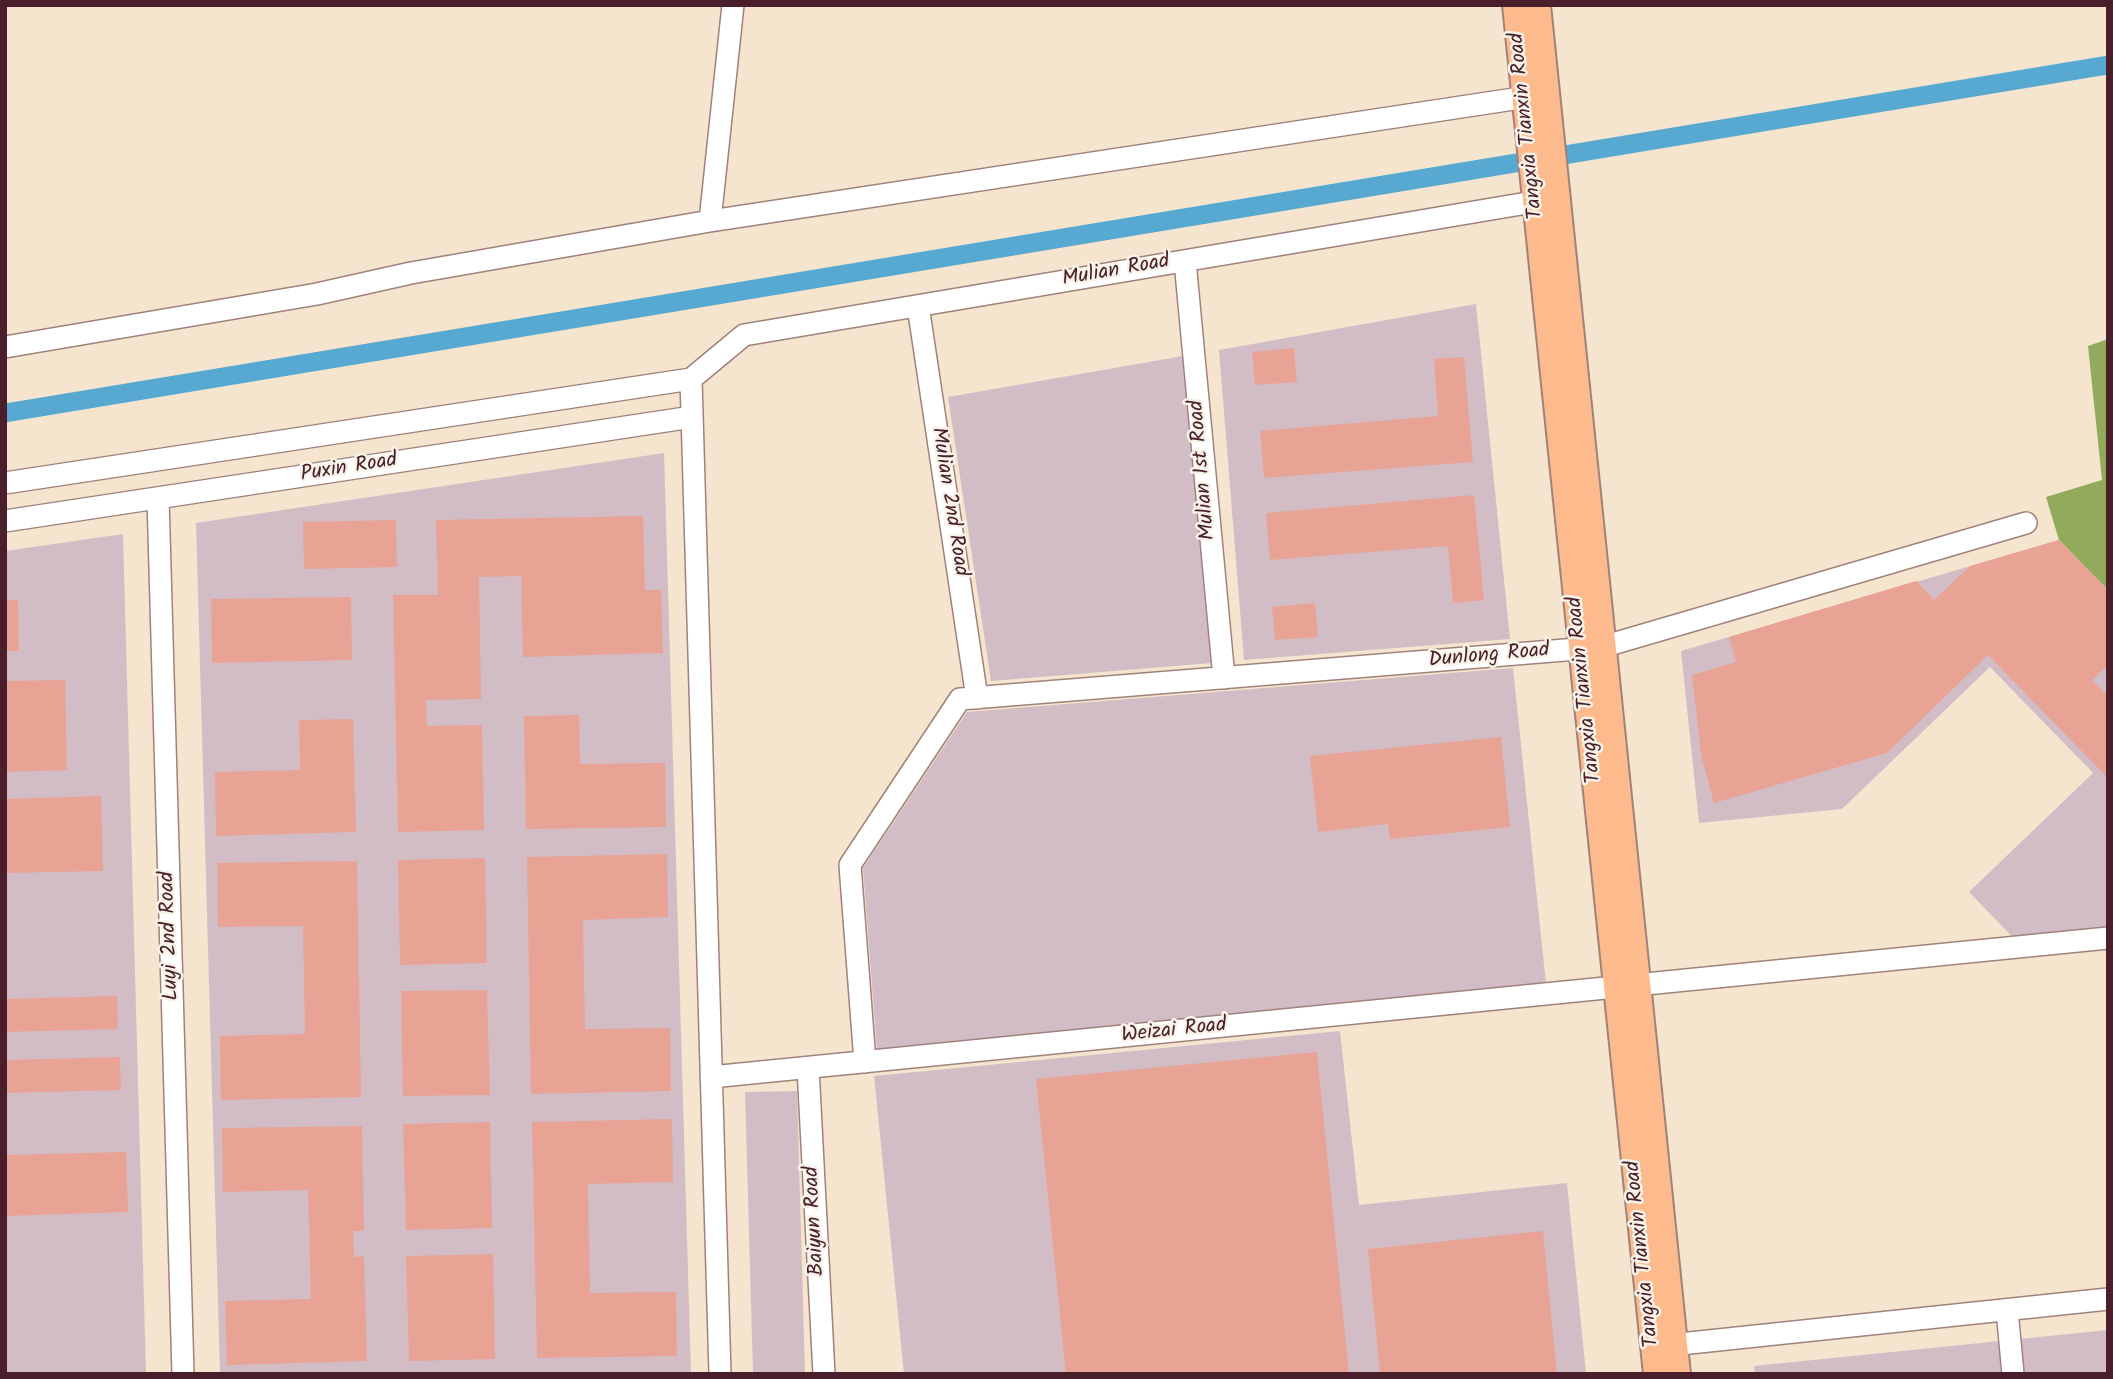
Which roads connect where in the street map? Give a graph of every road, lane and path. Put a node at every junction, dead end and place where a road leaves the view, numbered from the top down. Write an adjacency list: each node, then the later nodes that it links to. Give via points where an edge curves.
1 (733, 5): 6 (street)
2 (1516, 5): 4 (main road, Tangxia Tianxin Road)
3 (1537, 5): 4 (main road, Tangxia Tianxin Road)
4 (1537, 109): 5 (main road, Tangxia Tianxin Road); 6 (street)
5 (1546, 200): 7 (street, Mulian Road); 16 (main road, Tangxia Tianxin Road)
6 (710, 221): 9 (street)
7 (1185, 261): 8 (street, Mulian Road); 17 (street, Mulian 1st Road)
8 (918, 306): 10 (street, Mulian Road, via 744,335); 18 (street, Mulian 2nd Road)
9 (5, 347)
10 (691, 379): 11 (street); 12 (street, Puxin Road)
11 (692, 417): 13 (street, Puxin Road); 23 (street)
12 (5, 483)
13 (158, 498): 14 (street, Puxin Road); 27 (street, Luyi 2nd Road)
14 (5, 522)
15 (2026, 523): 16 (street, Dunlong Road)
16 (1592, 648): 17 (street, Dunlong Road); 20 (main road, Tangxia Tianxin Road)
17 (1224, 678): 18 (street, Dunlong Road)
18 (977, 698): 21 (street, via 960,699 849,865)
19 (2108, 938): 20 (street, Weizai Road)
20 (1627, 986): 21 (street, Weizai Road); 26 (main road, Tangxia Tianxin Road)
21 (865, 1062): 22 (street, Weizai Road)
22 (808, 1068): 23 (street, Weizai Road); 29 (street, Baiyun Road)
23 (711, 1077): 28 (street)
24 (2108, 1299): 25 (street)
25 (2007, 1310): 26 (street); 32 (street)
26 (1664, 1346): 30 (main road, Tangxia Tianxin Road); 31 (main road, Tangxia Tianxin Road)
27 (183, 1374)
28 (720, 1374)
29 (824, 1374)
30 (1657, 1374)
31 (1677, 1374)
32 (2013, 1374)

